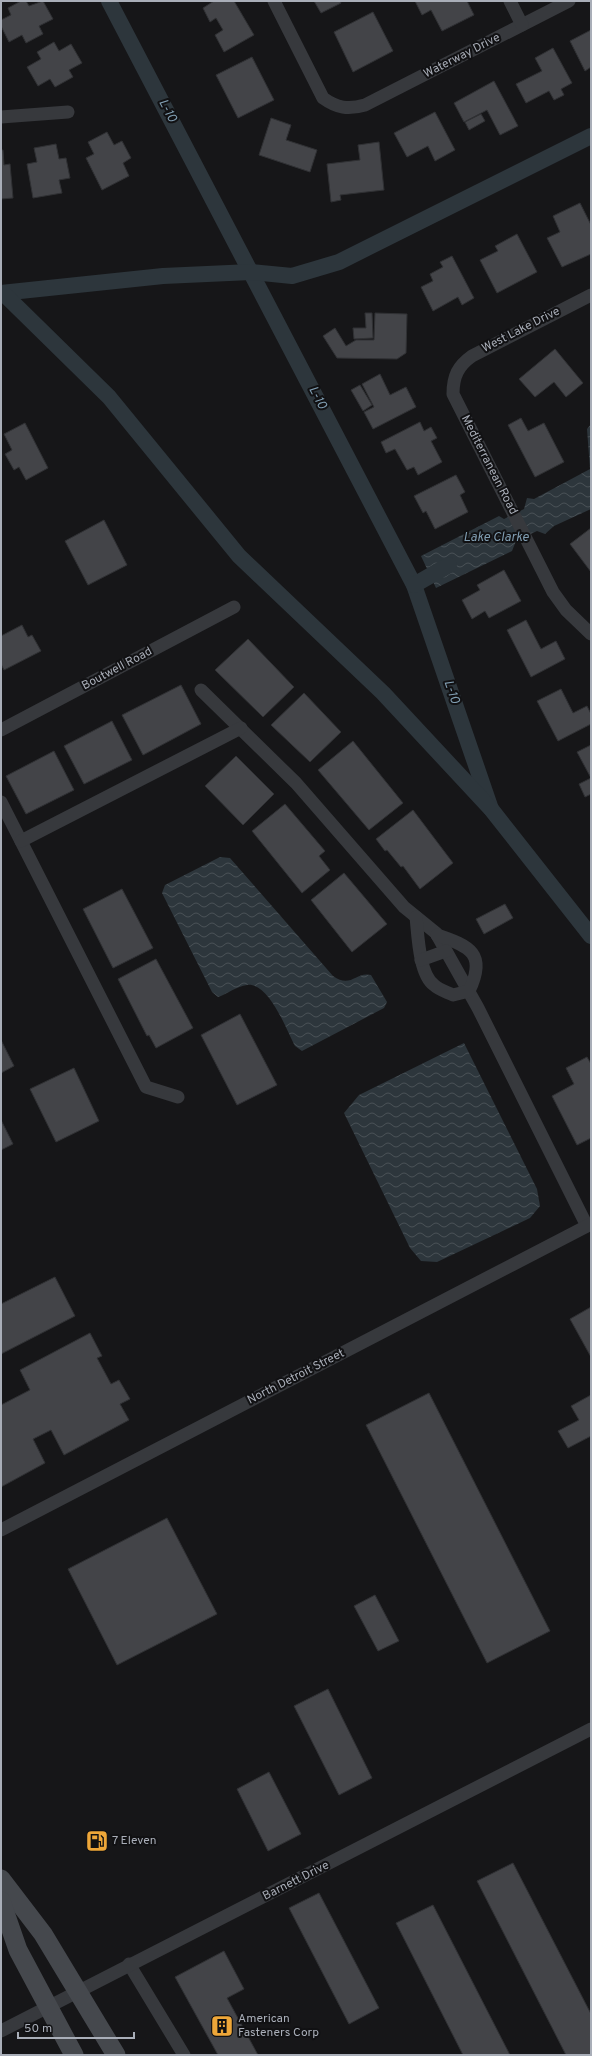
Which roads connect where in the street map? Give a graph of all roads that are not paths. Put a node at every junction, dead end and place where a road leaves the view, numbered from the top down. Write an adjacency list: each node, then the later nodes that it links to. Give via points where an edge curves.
1 (274, 1): 4 (street, Waterway Drive, via 323,98 332,105 343,108 354,109 365,105)
2 (510, 1): 4 (street)
3 (569, 1): 4 (street, Waterway Drive)
4 (522, 25)
5 (68, 112): 6 (street)
6 (1, 117)
7 (591, 294): 8 (street, West Lake Drive, via 472,356 463,362)
8 (456, 372): 10 (street, Mediterranean Road, via 453,394 509,506 559,602)
9 (234, 607): 13 (street, Boutwell Road)
10 (591, 634)
11 (202, 690): 12 (street)
12 (241, 728): 15 (street); 16 (street, via 296,783 404,907)
13 (1, 730)
14 (1, 802): 15 (street)
15 (21, 841): 21 (street, via 146,1087)
16 (416, 917): 17 (street); 19 (street)
17 (437, 935): 18 (street); 20 (street, via 463,944 472,954 477,963)
18 (446, 951): 19 (street); 20 (street)
19 (421, 960): 20 (street, via 433,985 453,995)
20 (469, 991): 22 (street)
21 (178, 1097)
22 (589, 1225): 23 (street, North Detroit Street)
23 (1, 1530)
24 (591, 1729): 27 (street, Barnett Drive)
25 (1, 1879): 28 (street, via 43,1934)
26 (1, 1901): 29 (street, via 18,1950)
27 (129, 1964): 28 (street, Barnett Drive); 33 (street)
28 (77, 1991): 29 (street, Barnett Drive); 32 (street)
29 (48, 2006): 30 (street, Barnett Drive); 31 (street)
30 (1, 2031)
31 (74, 2055)
32 (116, 2055)
33 (184, 2055)

